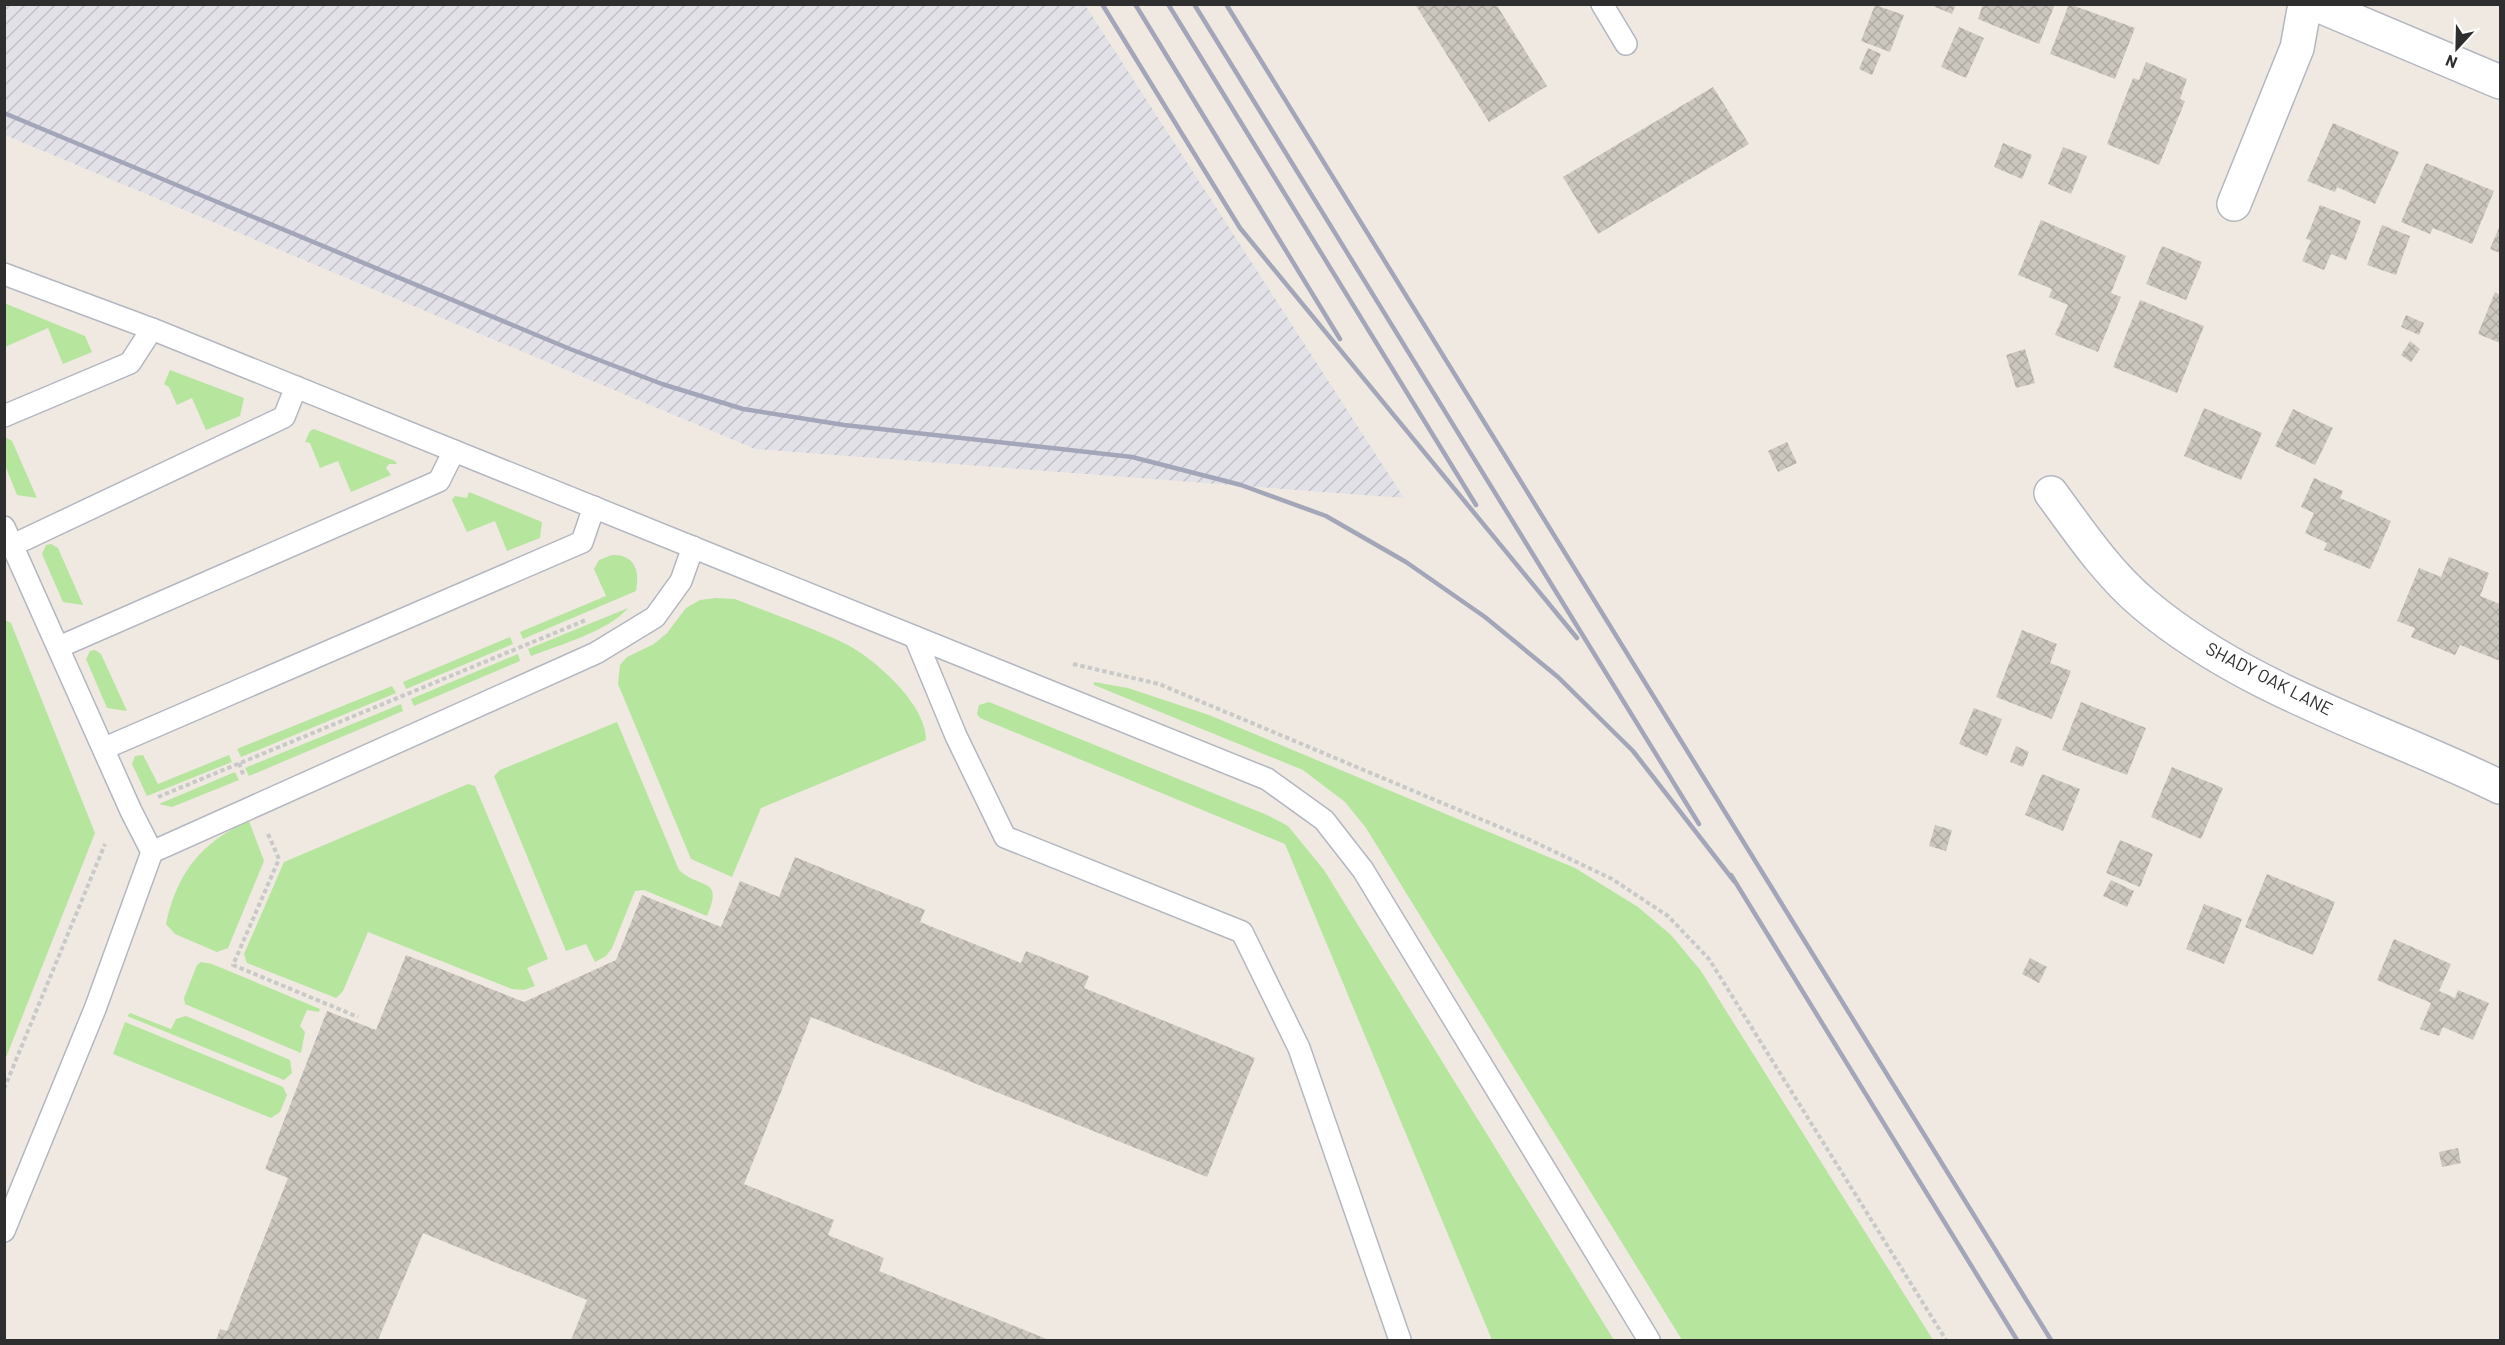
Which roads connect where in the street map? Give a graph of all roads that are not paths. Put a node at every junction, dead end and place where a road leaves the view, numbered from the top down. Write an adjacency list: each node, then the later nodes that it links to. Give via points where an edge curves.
1 (1602, 4): 4 (lane)
2 (2305, 4): 6 (street, via 2297,48)
3 (2315, 4): 5 (street)
4 (1626, 44)
5 (2500, 82)
6 (2234, 204)
7 (4, 274): 8 (lane)
8 (152, 329): 9 (lane); 10 (lane, via 130,363)
9 (296, 387): 11 (lane); 14 (lane, via 284,417)
10 (4, 416)
11 (454, 451): 13 (lane); 17 (lane, via 439,482)
12 (2050, 493): 19 (street, SHADY OAK LANE, via 2097,555 2144,604 2212,652 2305,701)
13 (594, 507): 15 (lane); 18 (lane, via 582,542)
14 (9, 536): 17 (lane)
15 (693, 548): 16 (lane); 20 (lane, via 681,581 655,617 596,653)
16 (915, 637): 22 (lane, via 1005,837 1242,932 1299,1048); 23 (lane, via 1267,779 1324,820 1363,870)
17 (59, 647): 18 (lane)
18 (105, 748): 20 (lane)
19 (2500, 787)
20 (152, 852): 21 (lane, via 95,1009)
21 (4, 1231)
22 (1400, 1341)
23 (1649, 1341)

